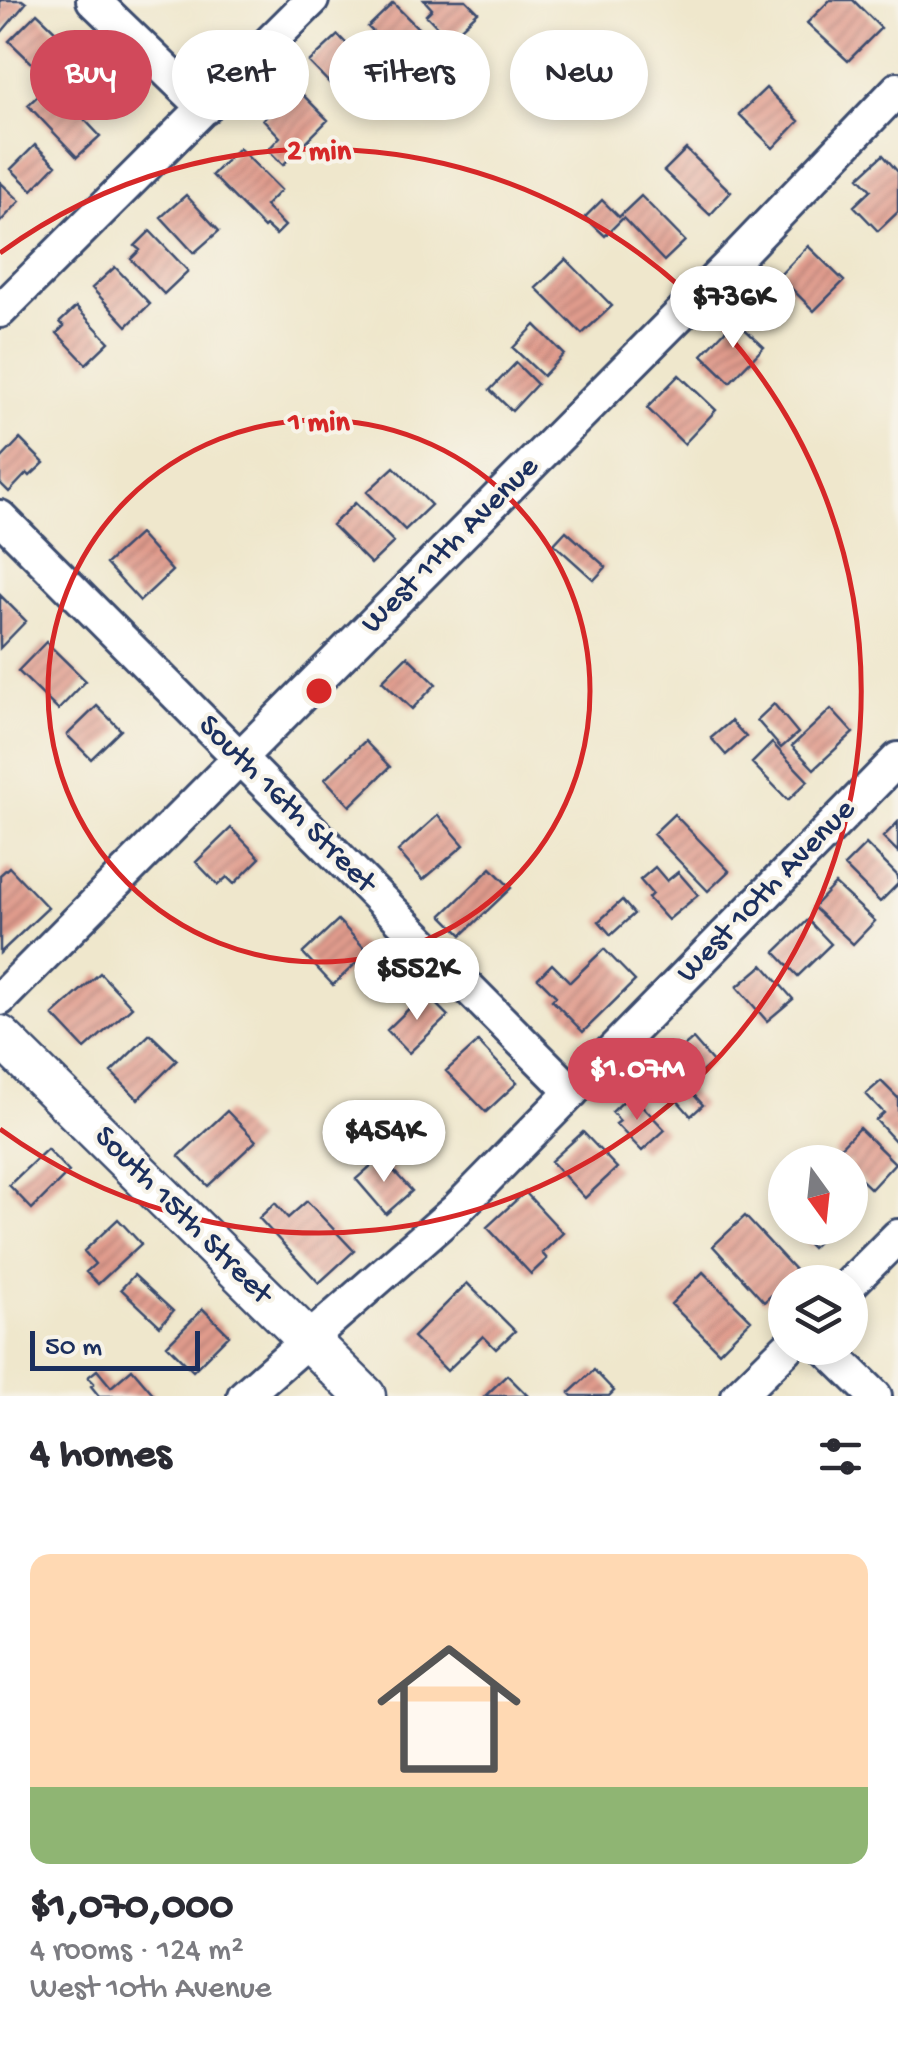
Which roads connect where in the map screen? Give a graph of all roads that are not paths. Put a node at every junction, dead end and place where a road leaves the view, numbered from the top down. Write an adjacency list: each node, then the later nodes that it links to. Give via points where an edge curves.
1 (94, 0): 4 (street)
2 (312, 0): 3 (street)
3 (282, 30)
4 (172, 76)
5 (898, 90): 9 (street, West 11th Avenue)
6 (193, 120): 7 (street)
7 (0, 312)
8 (0, 518): 9 (street, South 16th Street)
9 (239, 758): 11 (street, West 11th Avenue); 13 (street, South 16th Street)
10 (898, 758): 13 (street, West 10th Avenue)
11 (0, 999)
12 (0, 1036): 16 (main road, South 15th Street)
13 (572, 1092): 16 (street, West 10th Avenue, via 456,1210)
14 (898, 1236): 15 (street)
15 (868, 1266)
16 (309, 1341): 19 (street, West 10th Avenue); 20 (main road, South 15th Street)
17 (770, 1365): 21 (street)
18 (844, 1365): 22 (street)
19 (244, 1396)
20 (364, 1396)
21 (738, 1396)
22 (876, 1396)

